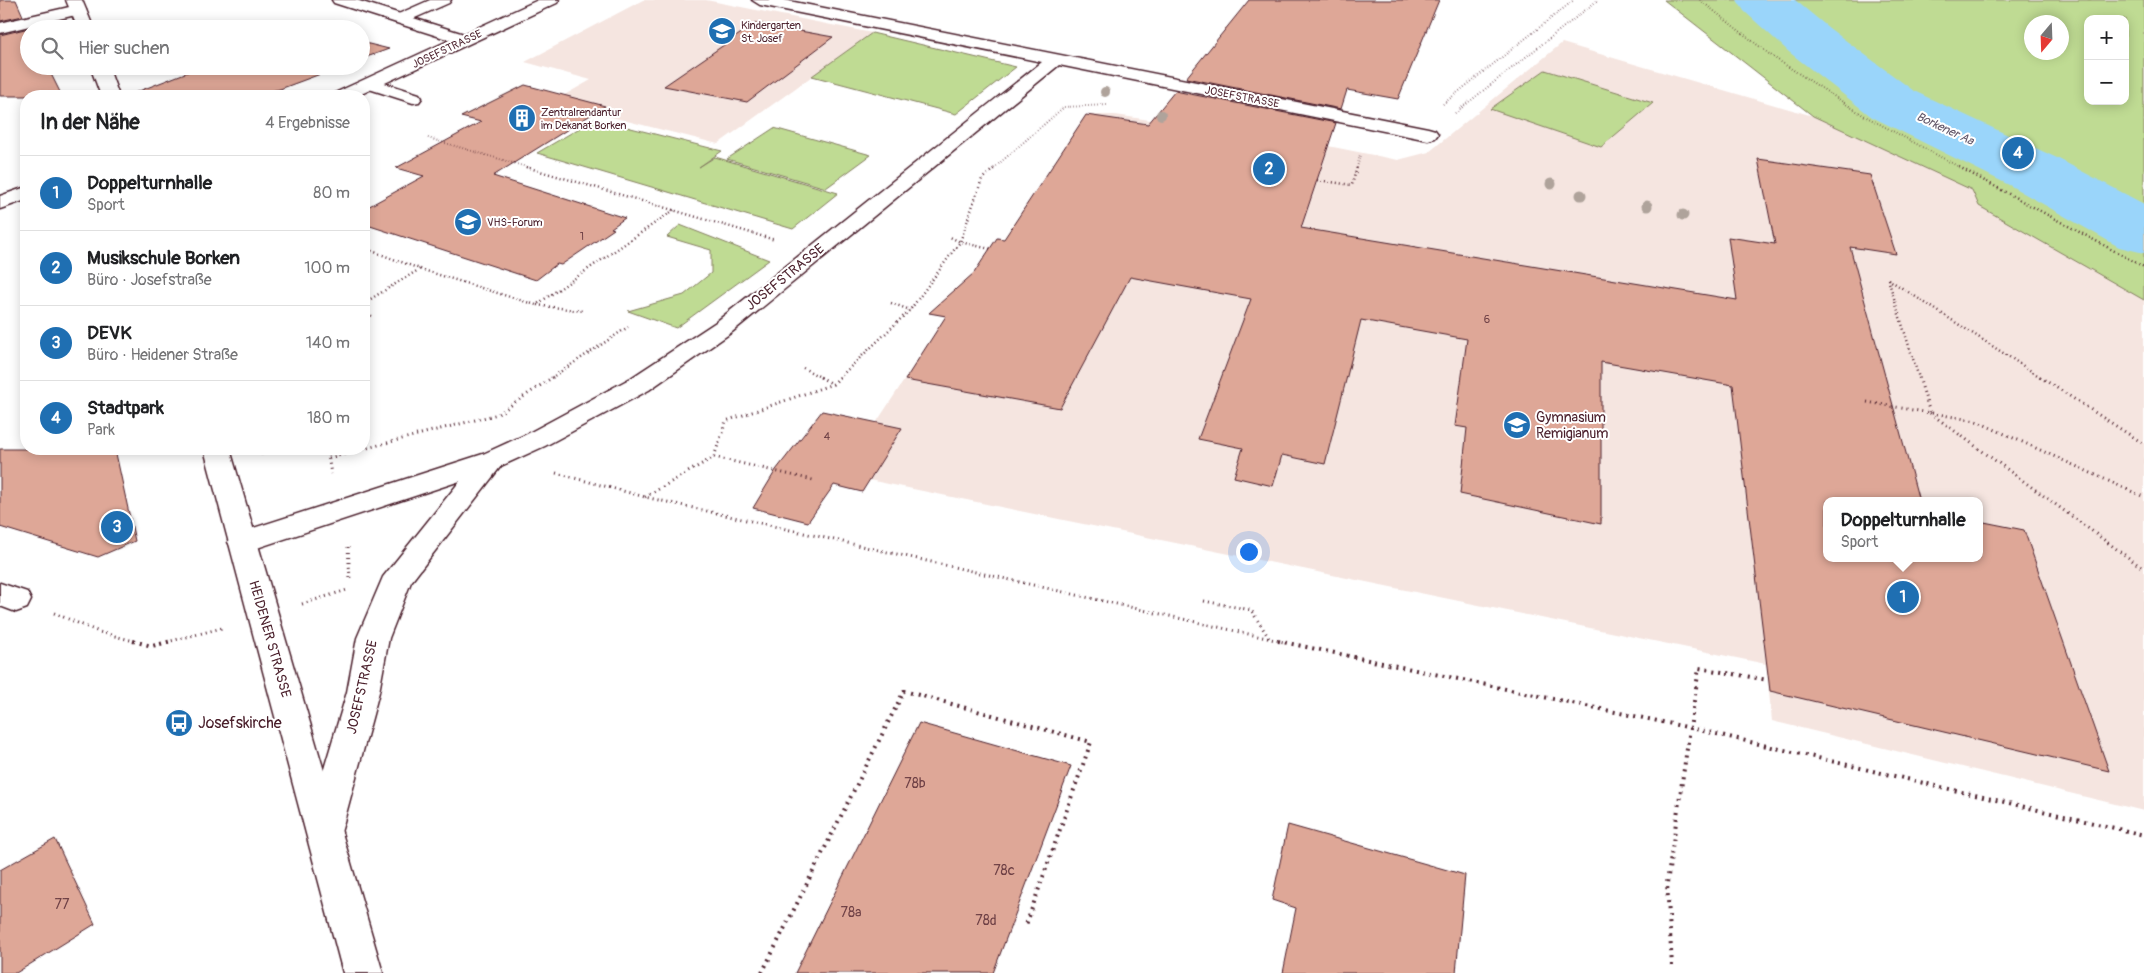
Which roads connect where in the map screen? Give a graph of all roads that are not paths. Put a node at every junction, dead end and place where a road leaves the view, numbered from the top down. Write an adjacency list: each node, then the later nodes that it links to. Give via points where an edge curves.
1 (401, 0): 5 (street)
2 (443, 0): 7 (street)
3 (551, 0): 12 (street, JOSEFSTRASSE)
4 (760, 0): 13 (street, JOSEFSTRASSE)
5 (359, 4): 7 (street)
6 (76, 5): 8 (street); 9 (street)
7 (402, 18): 12 (street)
8 (26, 20)
9 (82, 20)
10 (20, 22): 11 (street)
11 (0, 28)
12 (467, 40): 15 (street, JOSEFSTRASSE)
13 (1056, 59): 19 (street, JOSEFSTRASSE); 23 (street, JOSEFSTRASSE, via 692,350 640,384)
14 (102, 75): 16 (street)
15 (372, 84): 17 (street, JOSEFSTRASSE); 18 (street)
16 (108, 90)
17 (358, 90)
18 (413, 98)
19 (1428, 134)
20 (20, 196): 21 (street)
21 (0, 203)
22 (219, 455): 24 (street, HEIDENER STRASSE)
23 (492, 460): 24 (street, JOSEFSTRASSE); 25 (street, JOSEFSTRASSE, via 398,577 373,638 363,692)
24 (242, 542): 25 (street, HEIDENER STRASSE)
25 (324, 829): 26 (street, HEIDENER STRASSE)
26 (363, 973)

